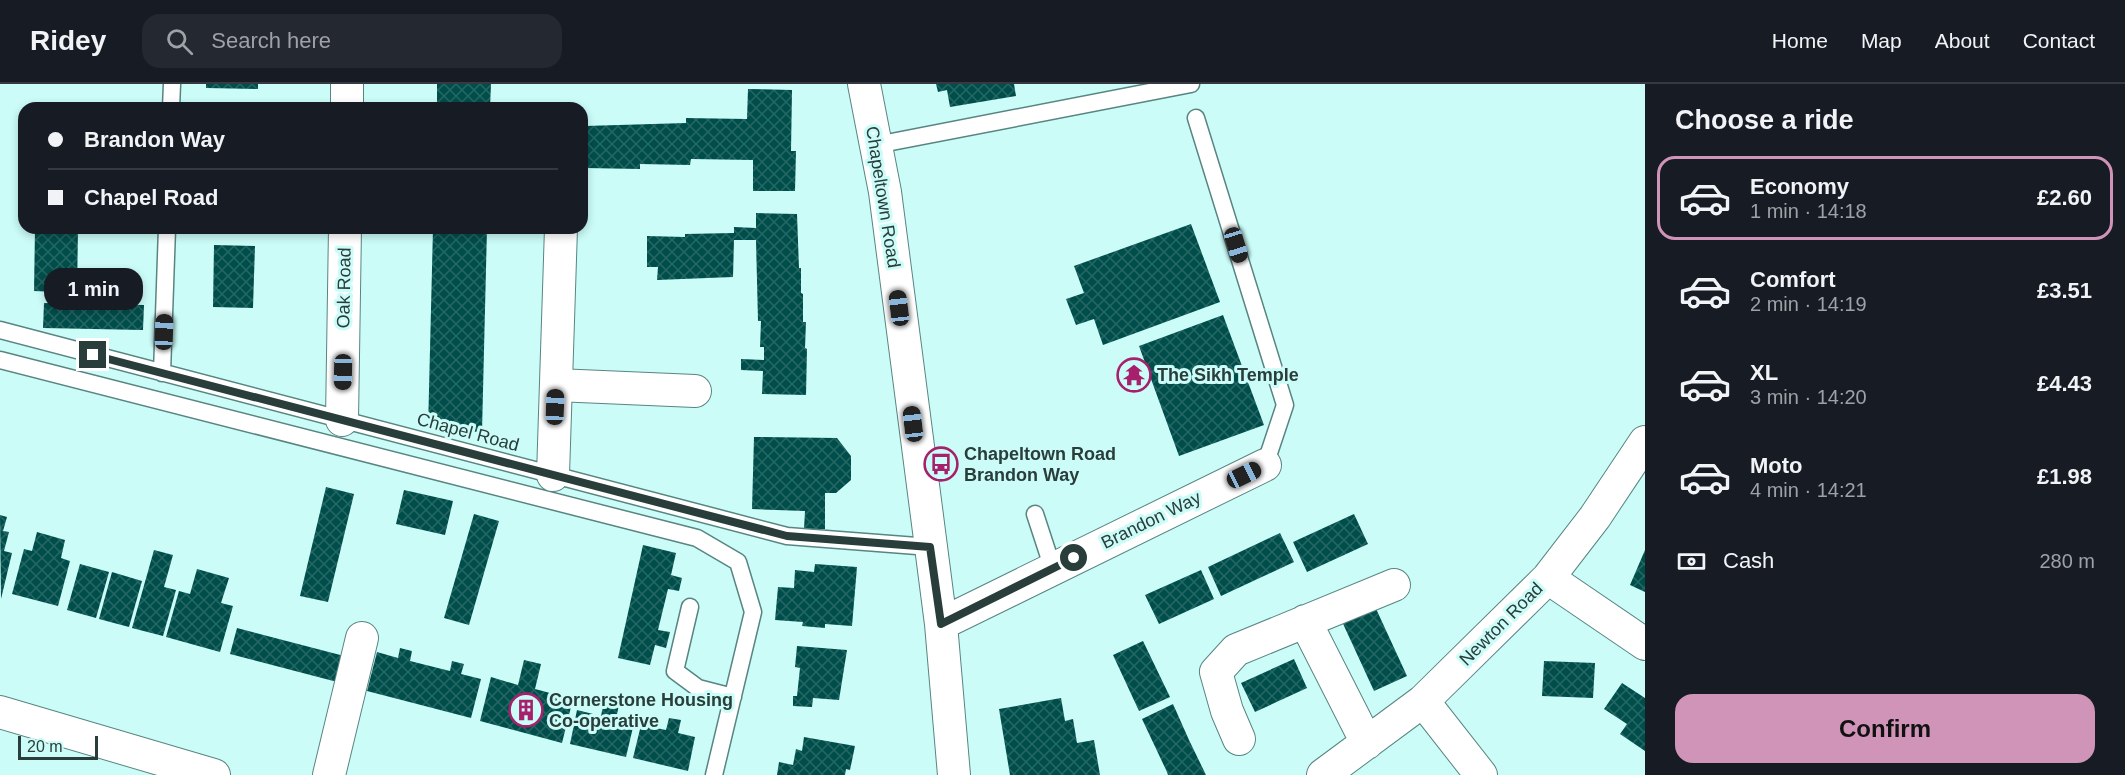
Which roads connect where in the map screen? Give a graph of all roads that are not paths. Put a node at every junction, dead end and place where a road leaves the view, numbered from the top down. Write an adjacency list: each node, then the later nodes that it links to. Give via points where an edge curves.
1 (172, 84): 5 (lane)
2 (347, 84): 6 (street)
3 (864, 84): 8 (street, Chapeltown Road)
4 (1191, 84): 8 (lane)
5 (171, 102)
6 (347, 102)
7 (1196, 118): 19 (lane, via 1285,405)
8 (876, 146): 22 (street, Chapeltown Road)
9 (167, 234): 14 (lane)
10 (345, 234): 17 (street, Oak Road)
11 (561, 234): 15 (street)
12 (0, 330): 14 (lane, Chapel Road)
13 (0, 360): 31 (lane, via 697,538 738,562 753,612)
14 (162, 373): 17 (lane, Chapel Road)
15 (556, 385): 16 (street); 20 (street)
16 (695, 391)
17 (342, 420): 20 (lane, Chapel Road)
18 (1645, 442): 24 (street, Newton Road)
19 (1265, 465): 23 (street, Brandon Way)
20 (553, 475): 22 (lane, Chapel Road, via 787,536)
21 (1035, 514): 23 (lane)
22 (930, 547): 28 (street, Chapeltown Road)
23 (1053, 569): 28 (street, Brandon Way)
24 (1548, 578): 30 (street); 32 (street, Newton Road)
25 (1394, 585): 27 (street)
26 (690, 607): 31 (lane, via 675,671 698,688)
27 (1305, 621): 34 (street, via 1236,650 1216,672); 35 (street)
28 (941, 624): 39 (street, Chapeltown Road)
29 (362, 638): 37 (street)
30 (1645, 644)
31 (733, 697): 38 (lane)
32 (1423, 701): 35 (street, Newton Road); 41 (street)
33 (0, 712): 36 (street)
34 (1239, 739)
35 (1367, 743): 40 (street, Newton Road)
36 (214, 775)
37 (329, 775)
38 (714, 775)
39 (954, 775)
40 (1323, 775)
41 (1481, 775)

